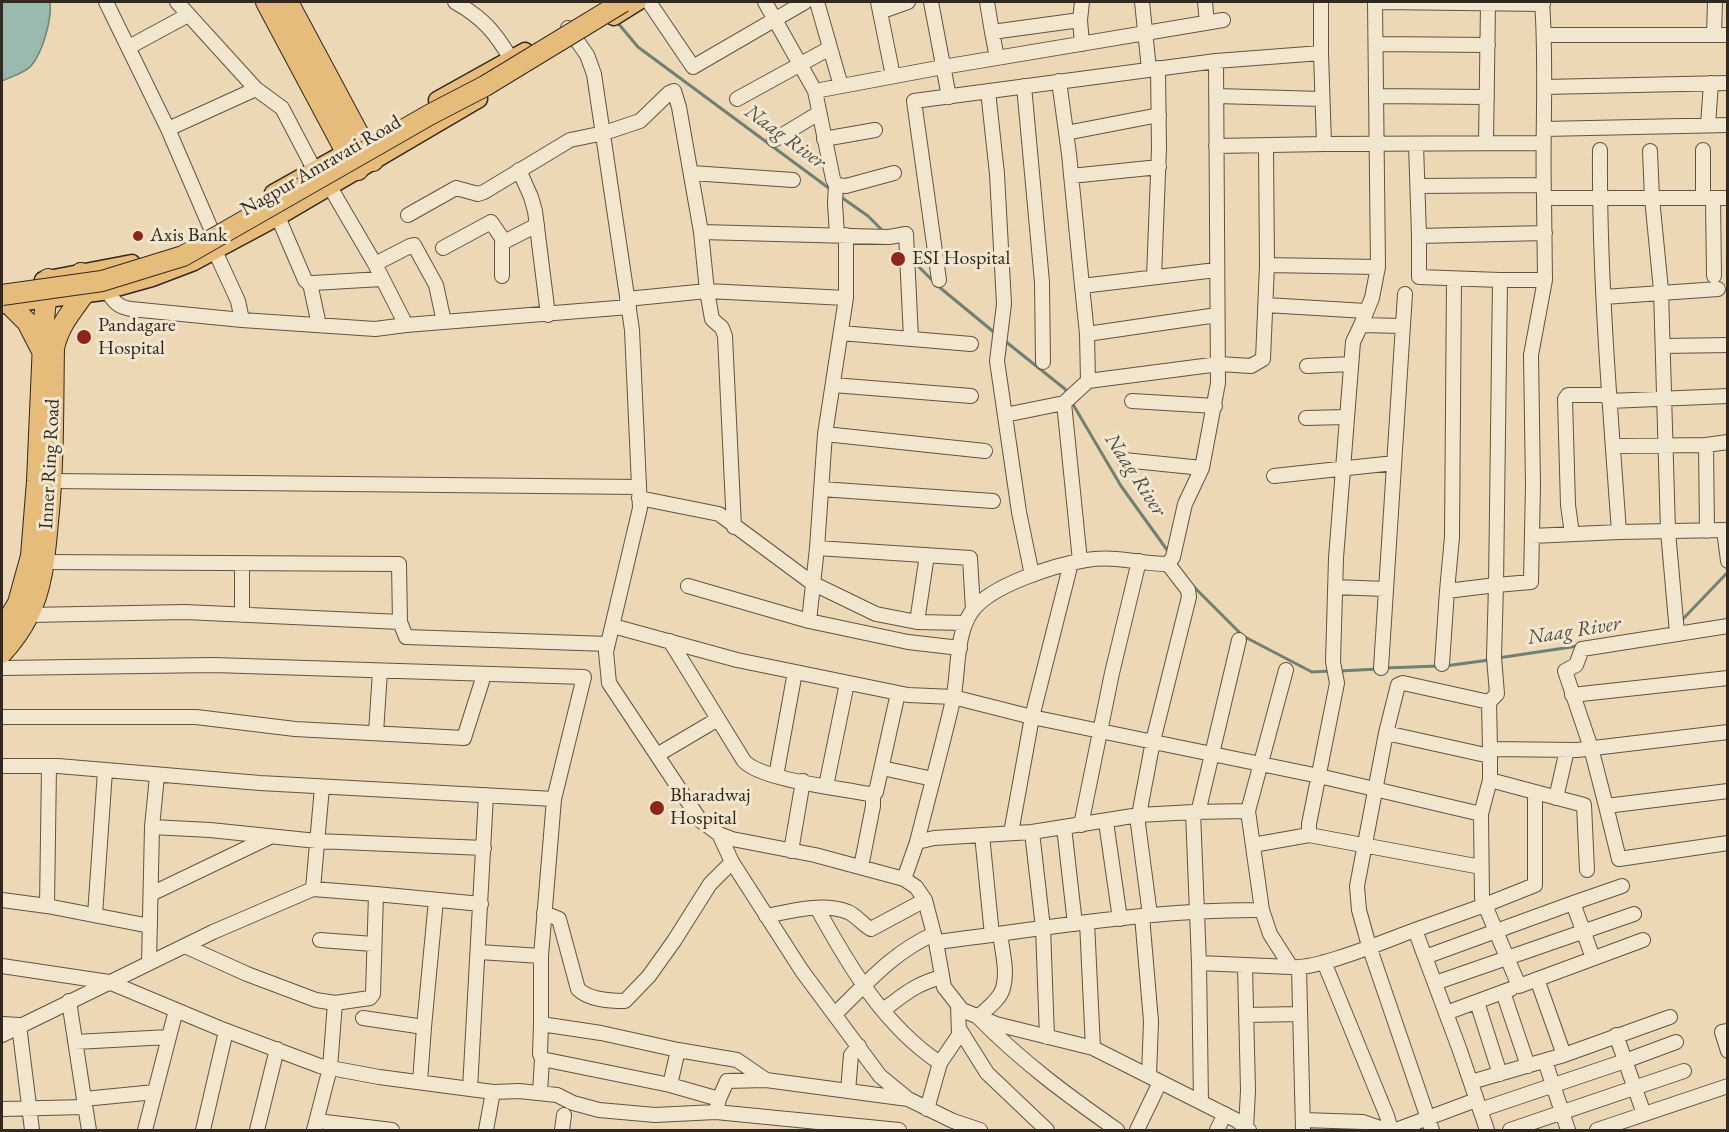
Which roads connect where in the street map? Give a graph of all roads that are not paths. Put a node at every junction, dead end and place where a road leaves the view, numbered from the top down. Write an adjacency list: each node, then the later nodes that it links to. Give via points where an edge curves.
1 (106, 2): 40 (street)
2 (177, 2): 27 (street)
3 (266, 2): 81 (highway)
4 (288, 2): 81 (highway)
5 (455, 2): 44 (street, via 496,35)
6 (638, 2): 26 (main road, Nagpur Amravati Road)
7 (649, 2): 28 (street, via 693,67)
8 (765, 2): 28 (street)
9 (805, 2): 28 (street)
10 (817, 2): 41 (street)
11 (908, 2): 25 (street)
12 (931, 2): 47 (street)
13 (987, 2): 32 (street)
14 (1082, 2): 29 (street)
15 (1142, 2): 34 (street)
16 (1205, 2): 31 (street)
17 (1315, 2): 18 (street)
18 (1322, 2): 42 (street)
19 (1375, 2): 38 (street)
20 (1382, 2): 21 (street)
21 (1451, 2): 24 (street)
22 (1543, 2): 24 (street); 35 (street)
23 (1715, 2): 36 (street)
24 (1497, 3): 39 (street)
25 (879, 7): 49 (street)
26 (611, 10): 33 (main road, Nagpur Amravati Road); 139 (highway, bridge, via 485,86 183,256 102,281)
27 (188, 15): 40 (street); 56 (street)
28 (774, 18): 46 (street)
29 (1080, 20): 32 (street); 37 (street)
30 (1223, 21): 31 (street)
31 (1207, 23): 34 (street)
32 (992, 32): 43 (street)
33 (573, 34): 44 (main road, Nagpur Amravati Road); 71 (street, via 594,74); 86 (main road, Nagpur Amravati Road)
34 (1144, 34): 37 (street); 48 (street)
35 (1545, 35): 36 (street); 55 (street)
36 (1721, 35)
37 (1082, 44): 43 (street)
38 (1376, 44): 39 (street); 60 (street)
39 (1488, 45): 62 (street)
40 (129, 47): 69 (street)
41 (830, 48): 46 (street); 53 (street)
42 (1321, 53): 45 (street); 64 (street)
43 (997, 57): 47 (street)
44 (511, 59): 81 (main road, Nagpur Amravati Road)
45 (1215, 61): 48 (street); 59 (street)
46 (800, 65): 57 (street); 63 (street)
47 (943, 67): 49 (street); 61 (street)
48 (1153, 68): 50 (street); 66 (street)
49 (892, 76): 53 (street)
50 (1059, 81): 54 (street); 72 (street)
51 (1711, 83): 52 (street); 55 (street); 67 (street)
52 (1728, 83)
53 (841, 86): 57 (street)
54 (1023, 86): 58 (street); 157 (street, via 1042,282)
55 (1544, 87): 73 (street)
56 (256, 89): 69 (street); 88 (street, via 282,108)
57 (815, 91): 65 (street)
58 (988, 91): 61 (street); 170 (street, via 1004,304 996,361)
59 (1216, 96): 64 (street); 80 (street)
60 (1376, 96): 62 (street); 78 (street)
61 (949, 97): 106 (street, via 914,101)
62 (1487, 97): 76 (street)
63 (736, 99)
64 (1322, 99): 77 (street)
65 (819, 113): 74 (street); 75 (street)
66 (1159, 114): 72 (street); 87 (street)
67 (1708, 125): 68 (street); 73 (street)
68 (1728, 126)
69 (168, 129): 105 (street)
70 (875, 130): 74 (street)
71 (604, 133): 89 (street, via 570,140); 90 (street, via 640,121 674,91); 140 (street)
72 (1066, 133): 92 (street)
73 (1543, 136): 76 (street); 97 (street)
74 (824, 139): 96 (street)
75 (774, 140)
76 (1486, 143): 79 (street)
77 (1324, 144): 78 (street); 82 (street)
78 (1377, 144): 79 (street); 117 (street)
79 (1416, 144): 94 (street)
80 (1216, 146): 82 (street); 118 (street)
81 (355, 147): 86 (highway); 88 (main road, Nagpur Amravati Road)
82 (1266, 147): 116 (street)
83 (1600, 150): 98 (street)
84 (1703, 150): 100 (street)
85 (1650, 151): 99 (street)
86 (365, 166): 95 (main road, Nagpur Amravati Road)
87 (1159, 167): 92 (street); 121 (street)
88 (314, 169): 105 (main road, Nagpur Amravati Road)
89 (519, 170): 102 (street, via 478,194 456,188); 104 (street, via 531,197)
90 (692, 173): 93 (street); 107 (street)
91 (894, 173): 96 (street, via 840,186)
92 (1071, 176): 130 (street)
93 (793, 180)
94 (1418, 186): 97 (street); 111 (street)
95 (330, 187): 103 (main road, Nagpur Amravati Road); 115 (street)
96 (836, 192): 110 (street)
97 (1544, 192): 98 (street); 108 (street)
98 (1599, 197): 99 (street); 134 (street)
99 (1652, 198): 100 (street); 131 (street)
100 (1708, 198): 101 (street); 131 (street, via 1716,282)
101 (1728, 198)
102 (408, 215)
103 (278, 217): 114 (main road, Nagpur Amravati Road); 128 (street, via 305,280)
104 (537, 225): 112 (street); 142 (street)
105 (211, 229): 119 (main road, Nagpur Amravati Road, via 180,247 148,258)
106 (932, 230): 109 (street); 125 (street)
107 (702, 232): 110 (street); 133 (street)
108 (1545, 233): 111 (street); 127 (street)
109 (906, 234): 110 (street); 152 (street)
110 (841, 235): 137 (street)
111 (1419, 236): 124 (street, via 1418,276)
112 (504, 241): 113 (street, via 491,222); 120 (street)
113 (443, 248)
114 (215, 251): 132 (main road, Nagpur Amravati Road, via 152,278); 145 (street, via 238,301)
115 (375, 264): 123 (street); 146 (street, via 414,245 436,285)
116 (1267, 265): 117 (street); 141 (street)
117 (1378, 267): 144 (street)
118 (1216, 270): 121 (street); 143 (street)
119 (81, 273): 122 (main road, Nagpur Amravati Road); 135 (highway)
120 (502, 276)
121 (1154, 277): 130 (street)
122 (48, 279): 129 (main road, Nagpur Amravati Road); 138 (highway, Inner Ring Road)
123 (382, 279): 128 (street); 148 (street)
124 (1454, 279): 126 (street); 208 (street, via 1452,537)
125 (939, 280)
126 (1500, 280): 127 (street); 204 (street)
127 (1545, 280): 193 (street, via 1531,355)
128 (311, 285): 147 (street)
129 (2, 286)
130 (1082, 286): 151 (street)
131 (1661, 288): 134 (street); 155 (street)
132 (107, 291): 135 (main road, Nagpur Amravati Road); 145 (street, via 121,307)
133 (707, 291): 137 (street); 140 (street); 188 (street, via 712,319 722,327 725,336)
134 (1604, 292): 165 (street)
135 (84, 294): 138 (main road, Nagpur Amravati Road); 184 (highway, Inner Ring Road, via 63,323 54,348)
136 (1405, 294): 149 (street)
137 (846, 298): 150 (street)
138 (46, 300): 139 (main road, Nagpur Amravati Road); 156 (highway, Inner Ring Road)
139 (4, 301): 156 (highway, via 27,322)
140 (628, 303): 142 (street); 186 (street)
141 (1266, 306): 144 (street); 158 (street, via 1263,359 1251,366)
142 (548, 315): 146 (street)
143 (1217, 315): 151 (street); 158 (street)
144 (1363, 318): 149 (street); 159 (street, via 1353,342)
145 (242, 320): 147 (street)
146 (444, 322): 148 (street)
147 (319, 325): 148 (street, via 375,329)
148 (406, 325)
149 (1402, 326): 180 (street)
150 (841, 333): 152 (street); 162 (street)
151 (1087, 334): 161 (street)
152 (911, 338): 153 (street)
153 (971, 344)
154 (1728, 345): 155 (street)
155 (1664, 346): 166 (street)
156 (42, 351): 218 (highway, Inner Ring Road, via 31,556 18,603)
157 (1043, 362)
158 (1219, 364): 161 (street); 169 (street)
159 (1351, 364): 160 (street); 171 (street)
160 (1307, 366)
161 (1086, 384): 167 (street)
162 (833, 385): 163 (street); 173 (street)
163 (971, 396)
164 (1728, 396): 166 (street)
165 (1609, 398): 166 (street); 176 (street); 192 (street, via 1565,399)
166 (1664, 398): 177 (street)
167 (1066, 401): 170 (street); 200 (street)
168 (1132, 401): 169 (street)
169 (1215, 406): 181 (street)
170 (1005, 415): 202 (street)
171 (1346, 417): 172 (street); 182 (street)
172 (1306, 418)
173 (825, 435): 178 (street); 185 (street)
174 (1728, 442): 175 (street)
175 (1706, 445): 177 (street); 190 (street)
176 (1613, 446): 177 (street); 191 (street)
177 (1667, 446): 189 (street)
178 (985, 451)
179 (1124, 460): 181 (street)
180 (1394, 463): 182 (street); 207 (street)
181 (1203, 468): 197 (street, via 1185,504)
182 (1342, 468): 183 (street); 206 (street)
183 (1274, 476)
184 (52, 481): 186 (street); 199 (highway, Inner Ring Road)
185 (821, 489): 187 (street); 194 (street)
186 (639, 492): 188 (street, via 719,514); 216 (street, via 640,508)
187 (993, 501)
188 (734, 527): 203 (street)
189 (1668, 531): 190 (street); 191 (street); 219 (street)
190 (1707, 531): 198 (street, via 1724,530)
191 (1618, 532): 192 (street)
192 (1572, 534): 193 (street)
193 (1532, 536): 204 (street, via 1531,582)
194 (816, 548): 195 (street); 203 (street)
195 (927, 555): 209 (street, via 970,558); 214 (street)
196 (1139, 561): 197 (street); 200 (street, via 1120,557); 243 (street)
197 (1170, 561): 247 (street, via 1189,594)
198 (1728, 561)
199 (45, 562): 201 (street); 210 (highway, Inner Ring Road)
200 (1076, 562): 202 (street); 241 (street)
201 (242, 564): 211 (street); 213 (street, via 399,564)
202 (1032, 575): 209 (street, via 986,597)
203 (812, 583): 212 (street); 214 (street, via 876,615)
204 (1496, 585): 208 (street); 239 (street, via 1497,694)
205 (688, 586): 212 (street)
206 (1335, 587): 207 (street); 260 (street, via 1333,662 1337,678)
207 (1385, 589): 227 (street)
208 (1447, 591): 225 (street)
209 (973, 610): 215 (street)
210 (29, 615): 211 (street); 224 (highway, Inner Ring Road)
211 (242, 615): 213 (street)
212 (809, 621): 223 (street, via 908,642)
213 (400, 622): 222 (street, via 406,638)
214 (917, 622): 215 (street)
215 (965, 623): 223 (street)
216 (613, 626): 221 (street); 222 (street)
217 (1728, 626): 219 (street)
218 (2, 630)
219 (1677, 633): 237 (street, via 1582,649 1576,664 1565,671)
220 (1239, 640): 251 (street)
221 (670, 641): 230 (street); 242 (street)
222 (608, 644): 231 (street)
223 (960, 648): 238 (street)
224 (2, 653)
225 (1442, 664)
226 (2, 668): 229 (street, via 214,665)
227 (1381, 668)
228 (1286, 670): 253 (street)
229 (380, 671): 232 (street); 246 (street)
230 (795, 672): 235 (street); 259 (street)
231 (608, 673): 233 (street); 252 (street, via 609,683)
232 (484, 675): 233 (street); 246 (street, via 464,738)
233 (584, 677): 272 (street)
234 (1728, 678): 237 (street)
235 (847, 683): 236 (street); 264 (street)
236 (898, 693): 238 (street); 256 (street)
237 (1572, 695): 248 (street)
238 (953, 697): 241 (street); 261 (street)
239 (1489, 702): 245 (street, via 1401,684); 250 (street)
240 (2, 717): 246 (street, via 196,717)
241 (1032, 717): 243 (street); 282 (street)
242 (718, 719): 252 (street); 259 (street, via 749,767)
243 (1100, 730): 247 (street); 279 (street)
244 (1728, 732): 248 (street)
245 (1386, 733): 250 (street); 266 (street)
246 (376, 734)
247 (1154, 741): 251 (street); 277 (street)
248 (1591, 748): 249 (street); 273 (street)
249 (1567, 750): 250 (street); 271 (street)
250 (1490, 752): 262 (street)
251 (1211, 753): 253 (street); 275 (street)
252 (657, 755): 284 (street, via 700,819)
253 (1262, 764): 260 (street); 274 (street)
254 (2, 766): 255 (street)
255 (49, 766): 257 (street); 310 (street)
256 (882, 768): 261 (street); 269 (street, via 878,789)
257 (105, 771): 258 (street); 316 (street)
258 (157, 776): 265 (street); 280 (street)
259 (776, 776): 263 (street)
260 (1319, 776): 266 (street); 286 (street)
261 (933, 779): 289 (street)
262 (1490, 780): 268 (street); 276 (street)
263 (803, 781): 264 (street); 294 (street)
264 (826, 786): 269 (street)
265 (322, 787): 270 (street); 288 (street)
266 (1376, 790): 276 (street); 292 (street)
267 (1728, 791): 273 (street)
268 (1535, 792): 271 (street); 309 (street, via 1535,885)
269 (873, 794): 296 (street)
270 (486, 795): 272 (street); 293 (street)
271 (1556, 798): 298 (street, via 1584,805)
272 (554, 799): 314 (street)
273 (1606, 806): 290 (street, via 1619,859)
274 (1248, 811): 275 (street); 291 (street)
275 (1195, 812): 277 (street); 313 (street)
276 (1481, 814): 297 (street)
277 (1138, 816): 278 (street); 318 (street)
278 (1106, 822): 279 (street); 319 (street)
279 (1081, 825): 281 (street)
280 (152, 827): 287 (street); 302 (street)
281 (1064, 827): 283 (street); 320 (street)
282 (1011, 832): 283 (street); 285 (street)
283 (1032, 832): 322 (street)
284 (719, 834): 294 (street); 295 (street)
285 (982, 835): 289 (street); 326 (street)
286 (1309, 835): 291 (street); 292 (street)
287 (272, 837): 288 (street); 302 (street)
288 (317, 841): 293 (street); 301 (street)
289 (917, 842): 299 (street)
290 (1728, 843)
291 (1253, 845): 312 (street)
292 (1364, 845): 297 (street); 332 (street, via 1357,897)
293 (484, 848): 308 (street)
294 (791, 850): 296 (street)
295 (732, 862): 314 (street, via 710,884 649,976 625,1001 595,998 578,989 559,919); 317 (street)
296 (861, 867): 299 (street)
297 (1481, 867): 309 (street)
298 (1587, 870)
299 (904, 879): 306 (street, via 916,886)
300 (1622, 886): 307 (street)
301 (313, 889): 303 (street); 331 (street)
302 (151, 894): 321 (street)
303 (376, 894): 305 (street); 330 (street)
304 (2, 900): 310 (street)
305 (436, 900): 308 (street); 367 (street)
306 (925, 900): 311 (street, via 871,929 848,912); 327 (street)
307 (1574, 903): 324 (street); 325 (street)
308 (482, 904): 333 (street)
309 (1485, 905): 323 (street); 324 (street)
310 (47, 906): 316 (street)
311 (817, 908): 317 (street); 348 (street)
312 (1262, 910): 313 (street); 343 (street, via 1270,934)
313 (1197, 911): 318 (street); 340 (street)
314 (544, 914): 334 (street)
315 (1634, 914): 325 (street)
316 (95, 915): 321 (street)
317 (766, 916): 358 (street)
318 (1146, 916): 319 (street); 391 (street)
319 (1119, 919): 320 (street)
320 (1081, 923): 322 (street); 378 (street)
321 (150, 926): 339 (street)
322 (1042, 928): 326 (street); 374 (street)
323 (1415, 930): 332 (street); 335 (street)
324 (1496, 930): 335 (street); 336 (street)
325 (1583, 932): 336 (street); 337 (street)
326 (996, 935): 327 (street); 361 (street, via 1004,988)
327 (935, 938): 344 (street); 348 (street, via 900,952)
328 (320, 940): 330 (street)
329 (1643, 940): 337 (street)
330 (373, 944): 353 (street, via 373,994 370,998)
331 (185, 946): 339 (street); 353 (street, via 247,974 316,1000)
332 (1369, 946): 338 (street); 416 (street)
333 (479, 952): 334 (street); 399 (street)
334 (541, 956): 365 (street)
335 (1425, 957): 347 (street)
336 (1507, 958): 347 (street); 349 (street)
337 (1593, 958): 345 (street)
338 (1324, 962): 343 (street); 436 (street)
339 (149, 963): 346 (street)
340 (1200, 963): 342 (street); 405 (street)
341 (2, 966): 346 (street)
342 (1245, 966): 343 (street); 360 (street)
343 (1295, 967): 359 (street)
344 (942, 977): 354 (street, via 944,987); 356 (street, via 914,986)
345 (1537, 979): 349 (street); 382 (street)
346 (110, 982): 351 (street); 355 (street)
347 (1435, 983): 357 (street)
348 (864, 986): 356 (street); 358 (street)
349 (1519, 986): 350 (street)
350 (1503, 992): 352 (street); 387 (street)
351 (69, 1001): 366 (street); 375 (street)
352 (1477, 1002): 357 (street); 390 (street)
353 (335, 1003): 388 (street)
354 (958, 1005): 361 (street); 368 (street)
355 (176, 1010): 369 (street); 373 (street)
356 (883, 1010): 386 (street)
357 (1446, 1013): 394 (street)
358 (835, 1014): 377 (street)
359 (1300, 1014): 360 (street); 417 (street)
360 (1246, 1015): 420 (street)
361 (978, 1017): 374 (street); 432 (street, via 1045,1079)
362 (1670, 1017): 372 (street)
363 (363, 1018): 367 (street)
364 (2, 1024): 366 (street)
365 (541, 1024): 380 (street); 383 (street)
366 (19, 1025): 371 (street); 409 (street)
367 (424, 1027): 393 (street)
368 (960, 1030): 386 (street); 431 (street, via 987,1073)
369 (226, 1031): 379 (street); 424 (street)
370 (1728, 1031): 381 (street, via 1722,1032)
371 (2, 1035)
372 (1616, 1035): 382 (street); 385 (street)
373 (169, 1036): 375 (street); 401 (street)
374 (1047, 1037): 378 (street)
375 (75, 1042): 406 (street)
376 (1676, 1042): 385 (street)
377 (859, 1046): 400 (street, via 851,1055); 404 (street, via 880,1076)
378 (1093, 1048): 391 (street)
379 (277, 1049): 388 (street); 425 (street)
380 (678, 1050): 392 (street, via 737,1060); 395 (street)
381 (1728, 1051)
382 (1564, 1055): 384 (street)
383 (542, 1059): 395 (street); 403 (street)
384 (1545, 1060): 387 (street); 396 (street)
385 (1625, 1061): 396 (street); 398 (street)
386 (940, 1063): 411 (street)
387 (1528, 1066): 390 (street)
388 (330, 1068): 393 (street); 418 (street)
389 (1684, 1071): 398 (street)
390 (1500, 1074): 394 (street)
391 (1154, 1079): 405 (street); 433 (street)
392 (766, 1080): 400 (street); 407 (street, via 727,1080)
393 (420, 1082): 399 (street)
394 (1471, 1082): 408 (street)
395 (670, 1085): 407 (street)
396 (1553, 1086): 408 (street); 412 (street)
397 (1728, 1086): 414 (street)
398 (1634, 1087): 412 (street); 414 (street)
399 (470, 1089): 402 (street)
400 (848, 1091): 404 (street)
401 (155, 1092): 406 (street); 423 (street)
402 (493, 1092): 403 (street); 427 (street)
403 (540, 1093): 407 (street, via 599,1110 655,1115)
404 (908, 1099): 411 (street)
405 (1202, 1101): 413 (street)
406 (85, 1103): 409 (street); 422 (street)
407 (718, 1105): 429 (street)
408 (1478, 1105): 416 (street); 439 (street)
409 (29, 1108): 410 (street); 421 (street)
410 (2, 1109)
411 (927, 1109): 419 (street)
412 (1561, 1113): 440 (street); 441 (street)
413 (1225, 1114): 420 (street); 434 (street)
414 (1644, 1114): 442 (street)
415 (564, 1115): 428 (street)
416 (1428, 1117): 437 (street); 438 (street)
417 (1303, 1125): 435 (street, via 1363,1122)
418 (315, 1126): 426 (street)
419 (953, 1126): 430 (street)
420 (1247, 1129)
421 (32, 1131)
422 (89, 1131)
423 (145, 1131)
424 (203, 1131)
425 (257, 1131)
426 (392, 1131)
427 (486, 1131)
428 (562, 1131)
429 (899, 1131)
430 (980, 1131)
431 (1047, 1131)
432 (1117, 1131)
433 (1137, 1131)
434 (1217, 1131)
435 (1386, 1131)
436 (1391, 1131)
437 (1396, 1131)
438 (1432, 1131)
439 (1487, 1131)
440 (1510, 1131)
441 (1568, 1131)
442 (1597, 1131)

